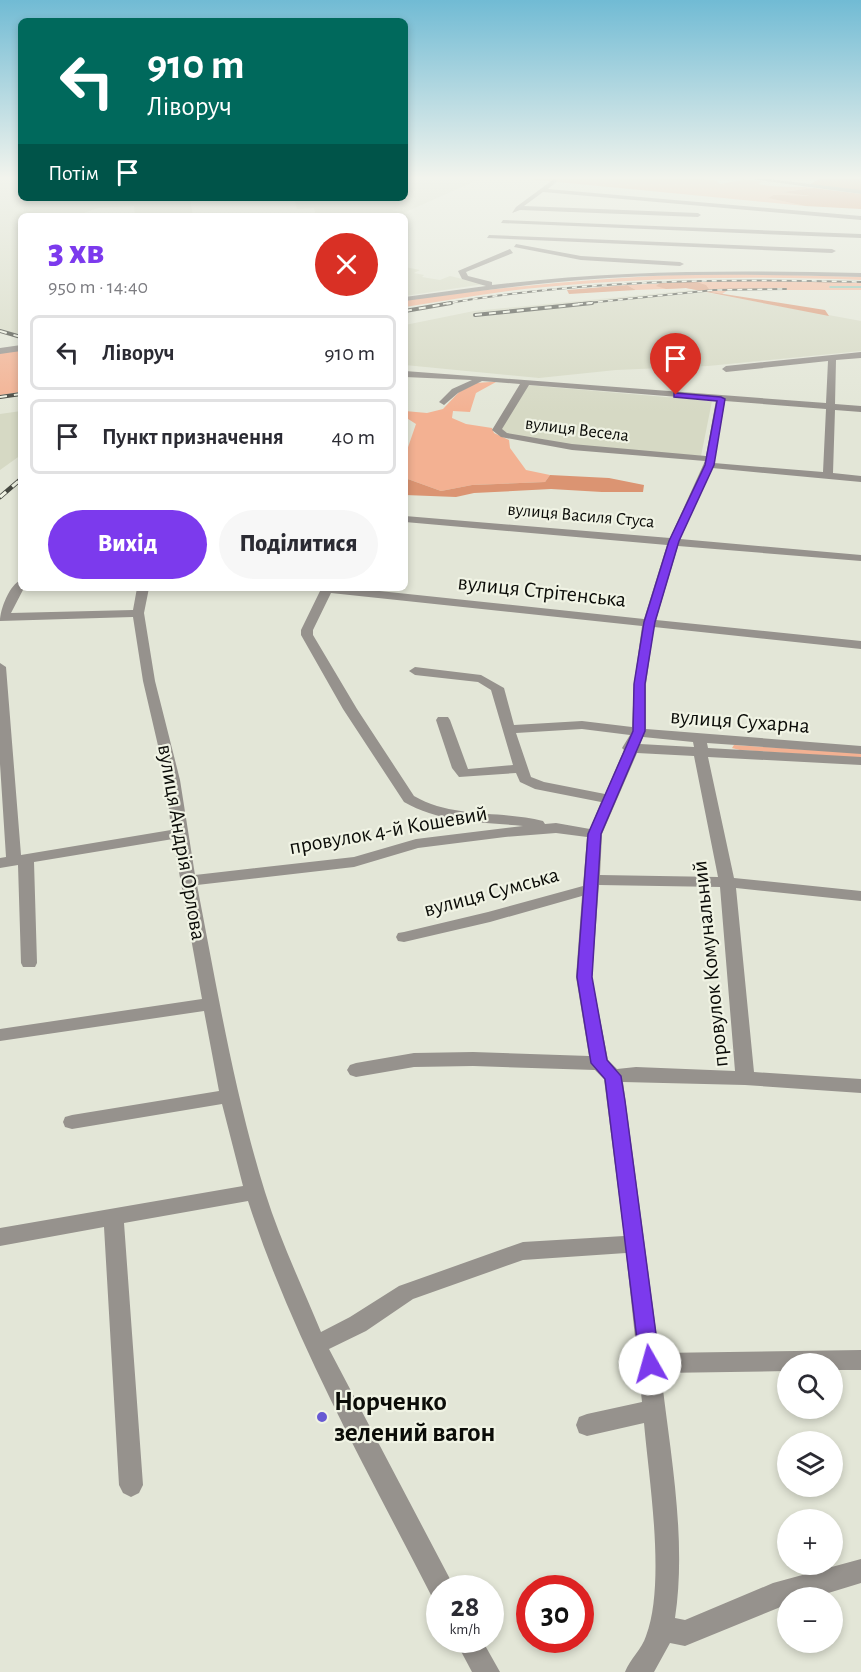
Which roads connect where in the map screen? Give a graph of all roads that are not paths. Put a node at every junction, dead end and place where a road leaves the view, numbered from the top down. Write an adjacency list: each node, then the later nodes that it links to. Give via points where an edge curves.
1 (496, 257): 10 (street, via 462,272 465,277)
2 (576, 257): 7 (street)
3 (688, 257): 6 (street)
4 (727, 257): 6 (street)
5 (769, 257): 6 (street)
6 (727, 261): 7 (street, via 712,265); 8 (street); 9 (street)
7 (625, 262): 8 (street)
8 (636, 274): 10 (street)
9 (861, 275)
10 (494, 286): 11 (street)
11 (408, 299)
12 (18, 348): 13 (street)
13 (0, 351)
14 (861, 354): 15 (street)
15 (832, 358): 16 (street); 22 (street)
16 (726, 369)
17 (408, 375): 18 (street)
18 (496, 380): 19 (street); 21 (street, via 471,383)
19 (526, 382): 20 (street); 24 (street, вулиця Весела, via 497,430 504,435 572,447)
20 (721, 399): 22 (street); 24 (street)
21 (444, 402)
22 (830, 406): 23 (street); 25 (street)
23 (861, 409)
24 (710, 462): 25 (street, вулиця Весела); 28 (street)
25 (828, 476): 26 (street, вулиця Весела)
26 (861, 479)
27 (408, 519): 28 (street, вулиця Василя Стуса)
28 (674, 541): 29 (street, вулиця Василя Стуса); 36 (street)
29 (861, 558)
30 (18, 588): 35 (street)
31 (142, 591): 34 (street, вулиця Андрія Орлова)
32 (326, 591): 49 (street, via 308,635 350,709 409,799 421,807 445,813)
33 (347, 591): 36 (street, вулиця Стрітенська)
34 (138, 613): 35 (street); 50 (street, вулиця Андрія Орлова)
35 (1, 617)
36 (649, 622): 37 (street, вулиця Стрітенська); 42 (street, via 639,684)
37 (861, 645)
38 (0, 667): 52 (street)
39 (415, 671): 41 (street, via 491,682 497,688)
40 (443, 720): 47 (street, via 464,774)
41 (509, 729): 42 (street, вулиця Сухарна, via 563,725); 47 (street)
42 (639, 731): 43 (street, вулиця Сухарна); 44 (street)
43 (701, 745): 44 (street, вулиця Сухарна); 45 (street, вулиця Сухарна); 46 (street, вулиця Сухарна); 54 (street, провулок Комунальний, via 708,800)
44 (630, 748): 48 (street)
45 (861, 750)
46 (861, 761)
47 (520, 768): 48 (street, via 525,779 533,784)
48 (608, 799): 51 (street)
49 (556, 828): 51 (street, провулок 4-й Кошевий); 53 (street, провулок 4-й Кошевий, via 416,844 354,862)
50 (179, 833): 52 (street); 53 (street, вулиця Андрія Орлова)
51 (595, 834): 55 (street)
52 (14, 861): 58 (street)
53 (190, 881): 59 (street, вулиця Андрія Орлова)
54 (727, 882): 55 (street, вулиця Сумська); 56 (street, вулиця Сумська); 63 (street, провулок Комунальний)
55 (590, 886): 57 (street, вулиця Сумська, via 490,917); 61 (street, via 584,977)
56 (861, 896)
57 (404, 937)
58 (29, 963)
59 (212, 1004): 60 (street); 65 (street, вулиця Андрія Орлова)
60 (0, 1035)
61 (606, 1069): 62 (street, via 473,1059 414,1060); 63 (street, via 636,1074); 70 (street)
62 (356, 1070)
63 (745, 1078): 64 (street)
64 (861, 1086)
65 (229, 1096): 66 (street); 67 (street, вулиця Андрія Орлова)
66 (72, 1122)
67 (255, 1192): 68 (street); 71 (street, вулиця Андрія Орлова)
68 (114, 1218): 69 (street); 76 (street)
69 (0, 1237)
70 (634, 1244): 71 (street, via 523,1251 406,1292 358,1324); 73 (street)
71 (316, 1345): 78 (street, вулиця Андрія Орлова)
72 (861, 1360): 73 (street)
73 (650, 1364): 74 (street)
74 (654, 1410): 75 (street); 79 (street, via 667,1572)
75 (587, 1425)
76 (131, 1485)
77 (861, 1571): 79 (street, via 773,1596 685,1634)
78 (434, 1575)
79 (661, 1628): 82 (street, via 656,1649)
80 (475, 1653): 81 (street)
81 (485, 1671)
82 (638, 1672)

